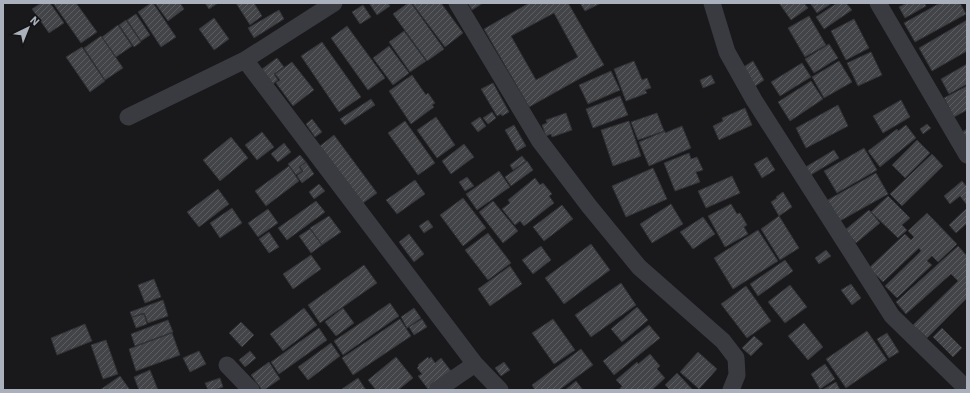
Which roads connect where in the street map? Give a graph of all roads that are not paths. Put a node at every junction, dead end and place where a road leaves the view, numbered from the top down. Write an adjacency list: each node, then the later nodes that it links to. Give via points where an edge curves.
1 (334, 3): 5 (street)
2 (457, 3): 14 (street, via 539,140 589,206 639,267 723,341 736,358 737,375)
3 (712, 3): 10 (street, via 727,52 754,100 892,316)
4 (878, 3): 7 (street)
5 (245, 60): 6 (street); 8 (street)
6 (128, 116)
7 (967, 155)
8 (475, 364): 12 (street); 13 (street)
9 (227, 365): 11 (street)
10 (967, 389)
11 (251, 390)
12 (437, 390)
13 (500, 390)
14 (731, 390)

